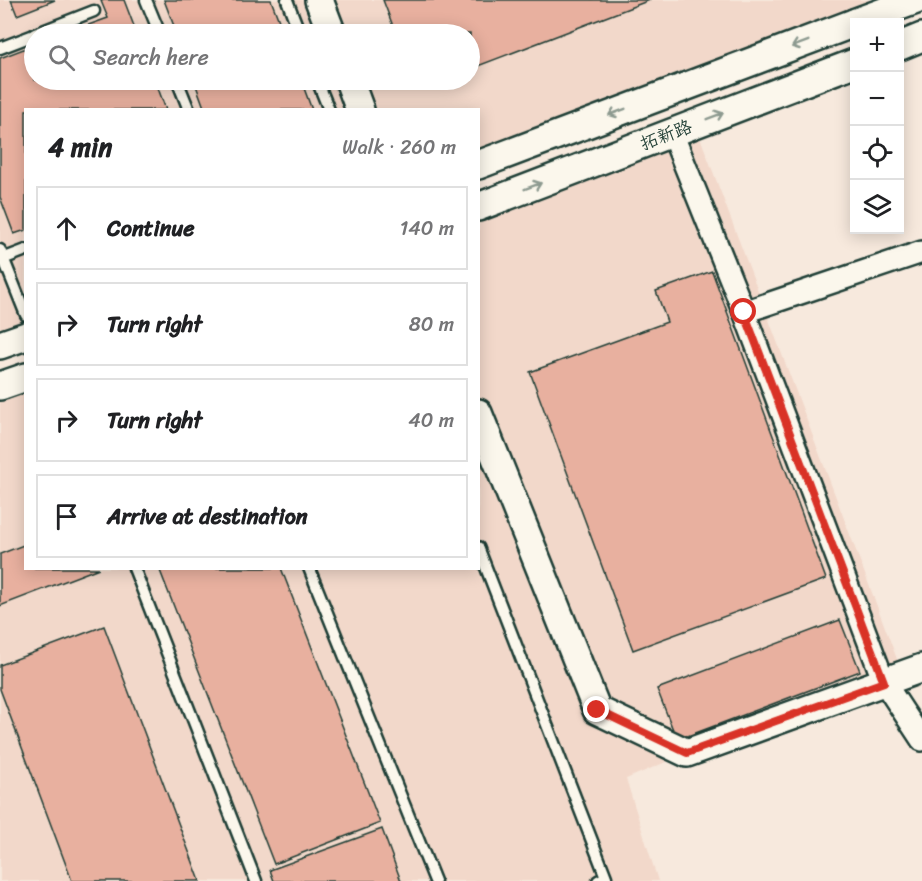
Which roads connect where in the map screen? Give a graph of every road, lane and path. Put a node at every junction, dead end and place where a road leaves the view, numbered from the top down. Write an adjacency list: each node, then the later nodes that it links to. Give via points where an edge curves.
1 (146, 0): 8 (lane)
2 (287, 0): 9 (lane)
3 (319, 0): 10 (street)
4 (916, 0): 6 (street)
5 (94, 11): 7 (lane)
6 (868, 18)
7 (62, 24)
8 (156, 24)
9 (296, 24)
10 (328, 24)
11 (850, 25): 24 (street, one-way to 24)
12 (922, 37): 14 (street)
13 (24, 39): 15 (lane)
14 (904, 44)
15 (0, 48)
16 (850, 65): 23 (street, 拓新路, one-way to 16)
17 (181, 90): 20 (lane)
18 (321, 90): 21 (lane)
19 (353, 90): 22 (street)
20 (188, 108)
21 (328, 108)
22 (359, 108)
23 (672, 133): 25 (street, 拓新路, one-way to 23); 30 (street)
24 (480, 164)
25 (480, 206)
26 (24, 250): 28 (lane)
27 (922, 252): 30 (street)
28 (1, 256): 29 (lane)
29 (24, 310)
30 (744, 312): 40 (street)
31 (24, 337): 32 (street)
32 (0, 345)
33 (24, 378): 34 (street)
34 (0, 386)
35 (480, 418): 40 (street, via 597,710 687,753)
36 (480, 552): 44 (lane, via 606,877)
37 (135, 570): 42 (lane)
38 (310, 570): 43 (lane)
39 (922, 668): 40 (street)
40 (884, 682): 41 (street)
41 (922, 740)
42 (256, 881)
43 (435, 881)
44 (598, 881)

